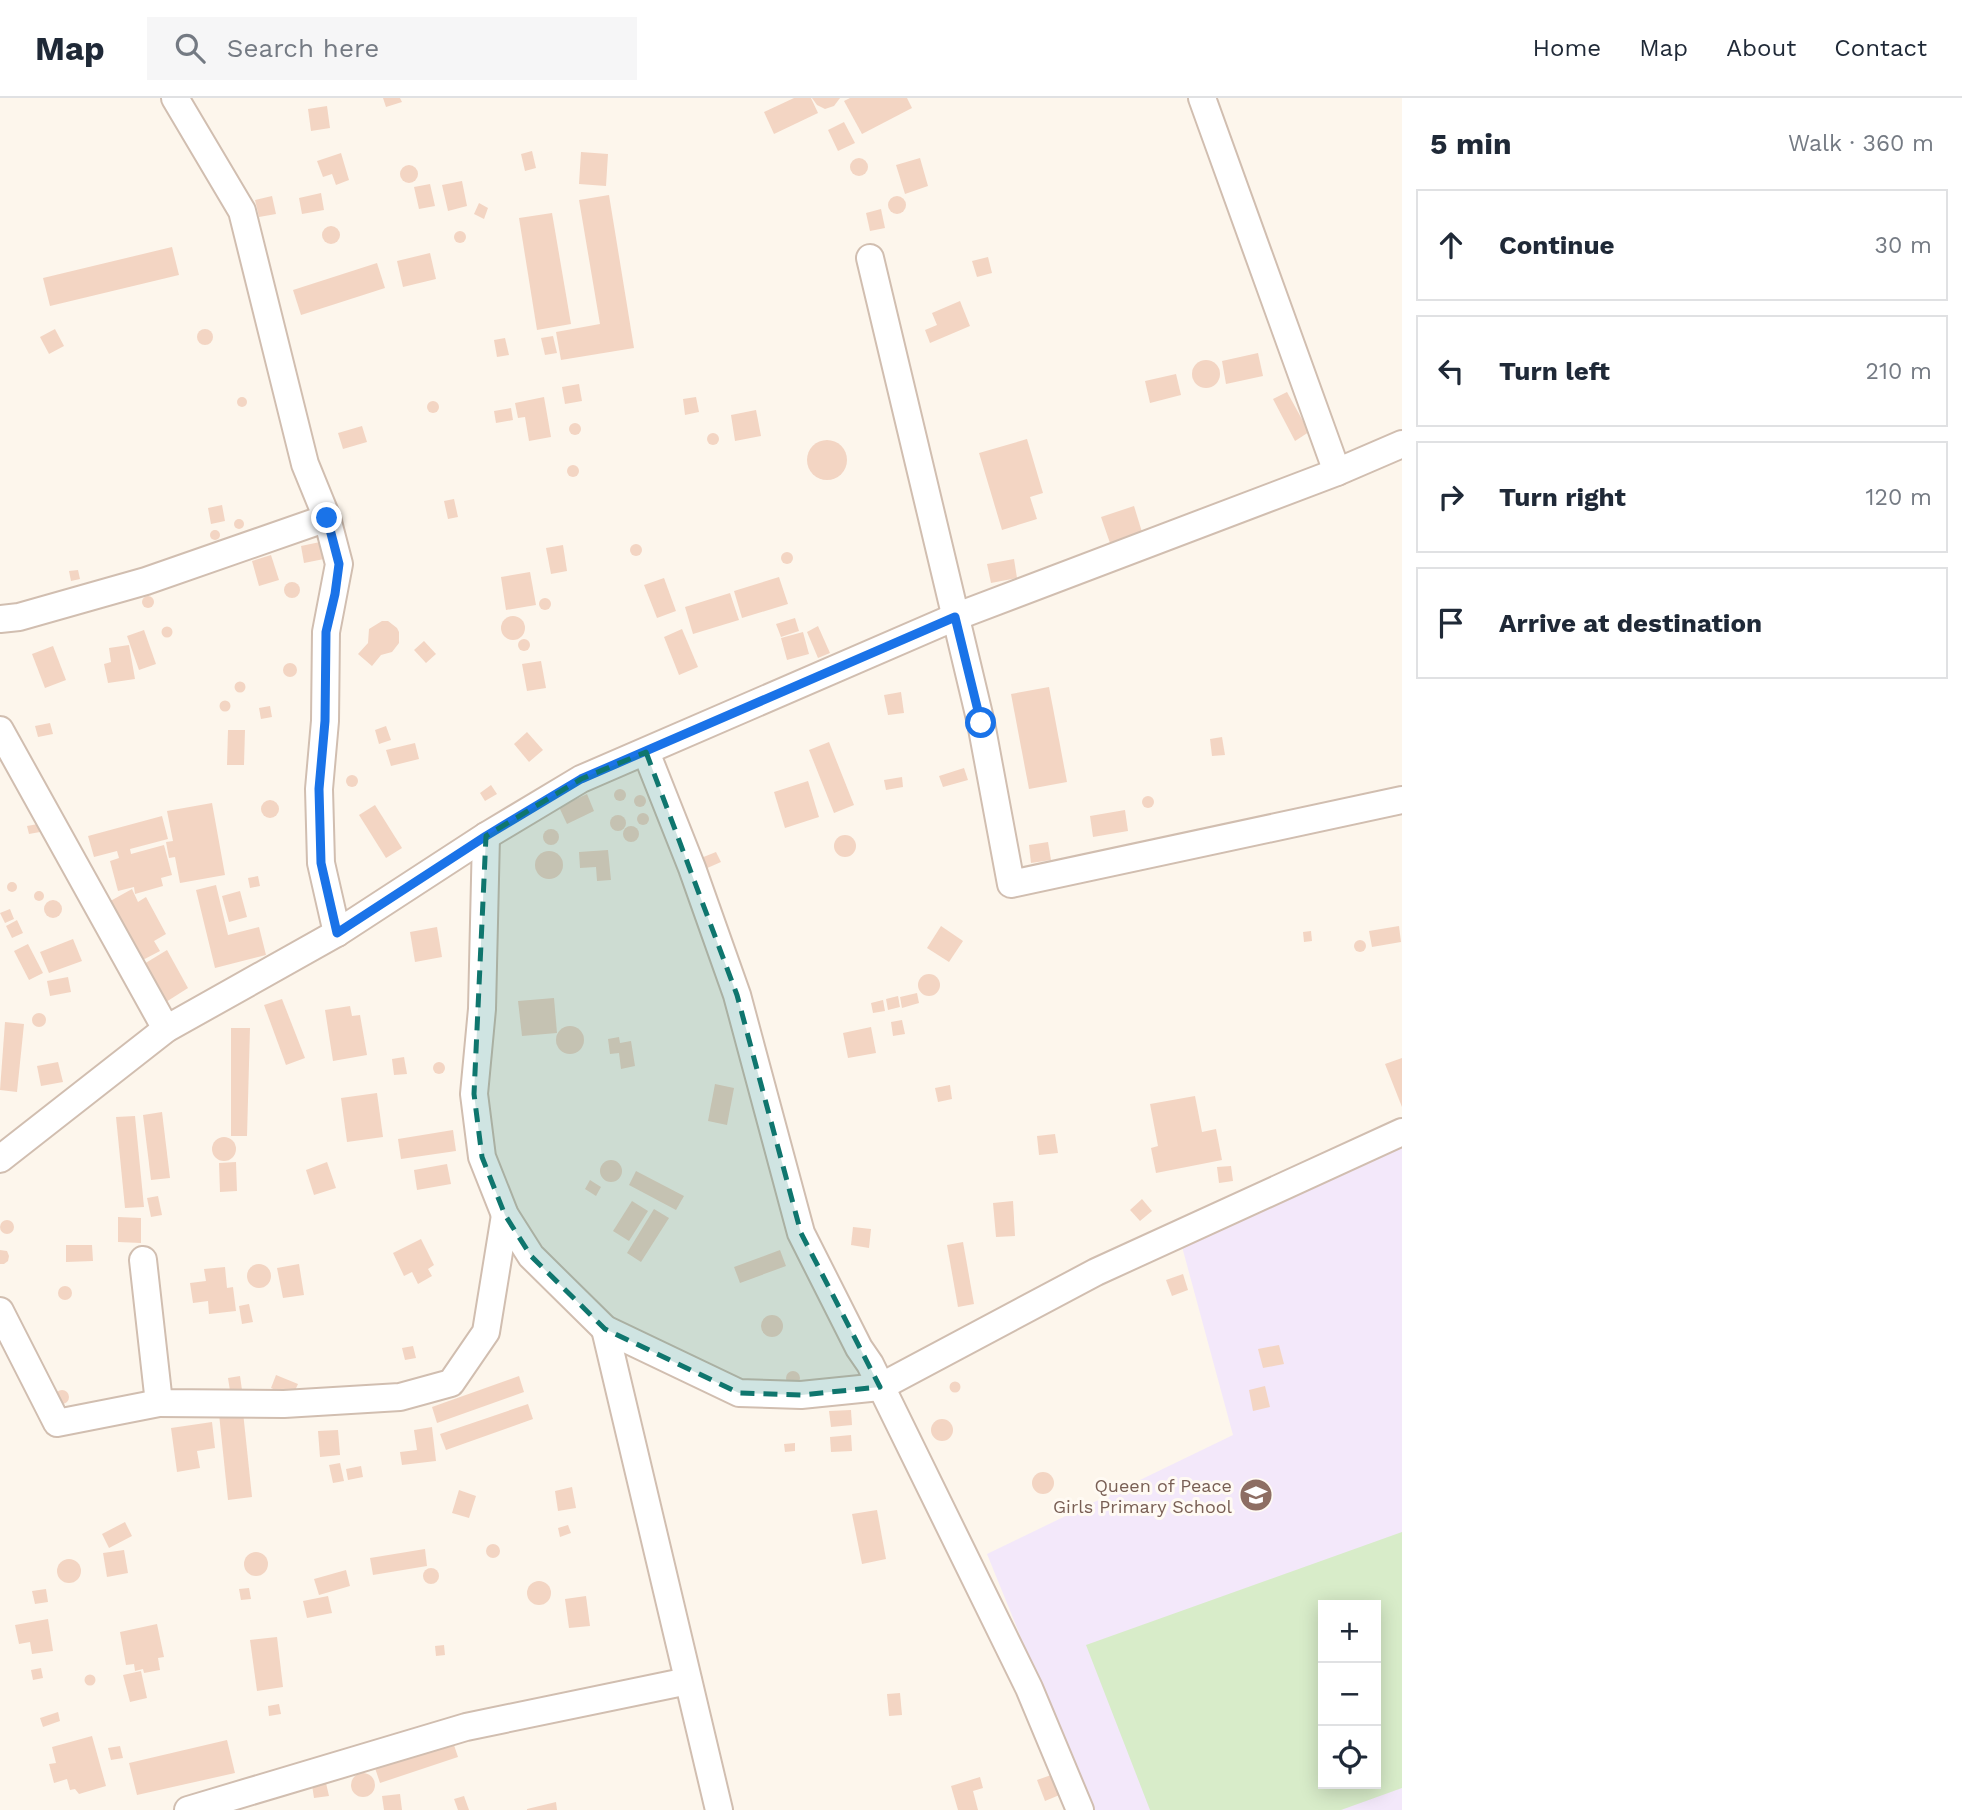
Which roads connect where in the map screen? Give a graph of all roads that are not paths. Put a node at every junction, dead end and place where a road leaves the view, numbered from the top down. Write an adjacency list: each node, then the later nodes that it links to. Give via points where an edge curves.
1 (175, 98): 6 (street, via 242,211 306,464)
2 (1202, 98): 5 (street)
3 (870, 258): 7 (street)
4 (1402, 444): 5 (street)
5 (1337, 472): 7 (street)
6 (327, 518): 8 (street, via 146,581); 13 (street, via 339,564 326,632 319,789 321,863)
7 (955, 617): 10 (street); 11 (street, via 981,723 1011,884)
8 (0, 619)
9 (0, 730): 14 (street)
10 (646, 752): 12 (street, via 581,779); 21 (street, via 737,995 801,1234)
11 (1402, 800)
12 (486, 836): 13 (street); 17 (street, via 482,1009 474,1094 482,1157)
13 (337, 933): 14 (street)
14 (166, 1029): 16 (street)
15 (1402, 1132): 21 (street, via 1096,1272)
16 (0, 1159)
17 (505, 1215): 20 (street, via 531,1256); 22 (street, via 486,1332 451,1383 400,1398 284,1404)
18 (143, 1260): 22 (street)
19 (0, 1311): 22 (street, via 57,1423)
20 (605, 1329): 21 (street, via 739,1394 801,1395); 23 (street)
21 (880, 1387): 26 (street, via 1029,1688)
22 (159, 1403)
23 (688, 1681): 24 (street, via 466,1727); 25 (street)
24 (188, 1810)
25 (719, 1810)
26 (1080, 1810)

